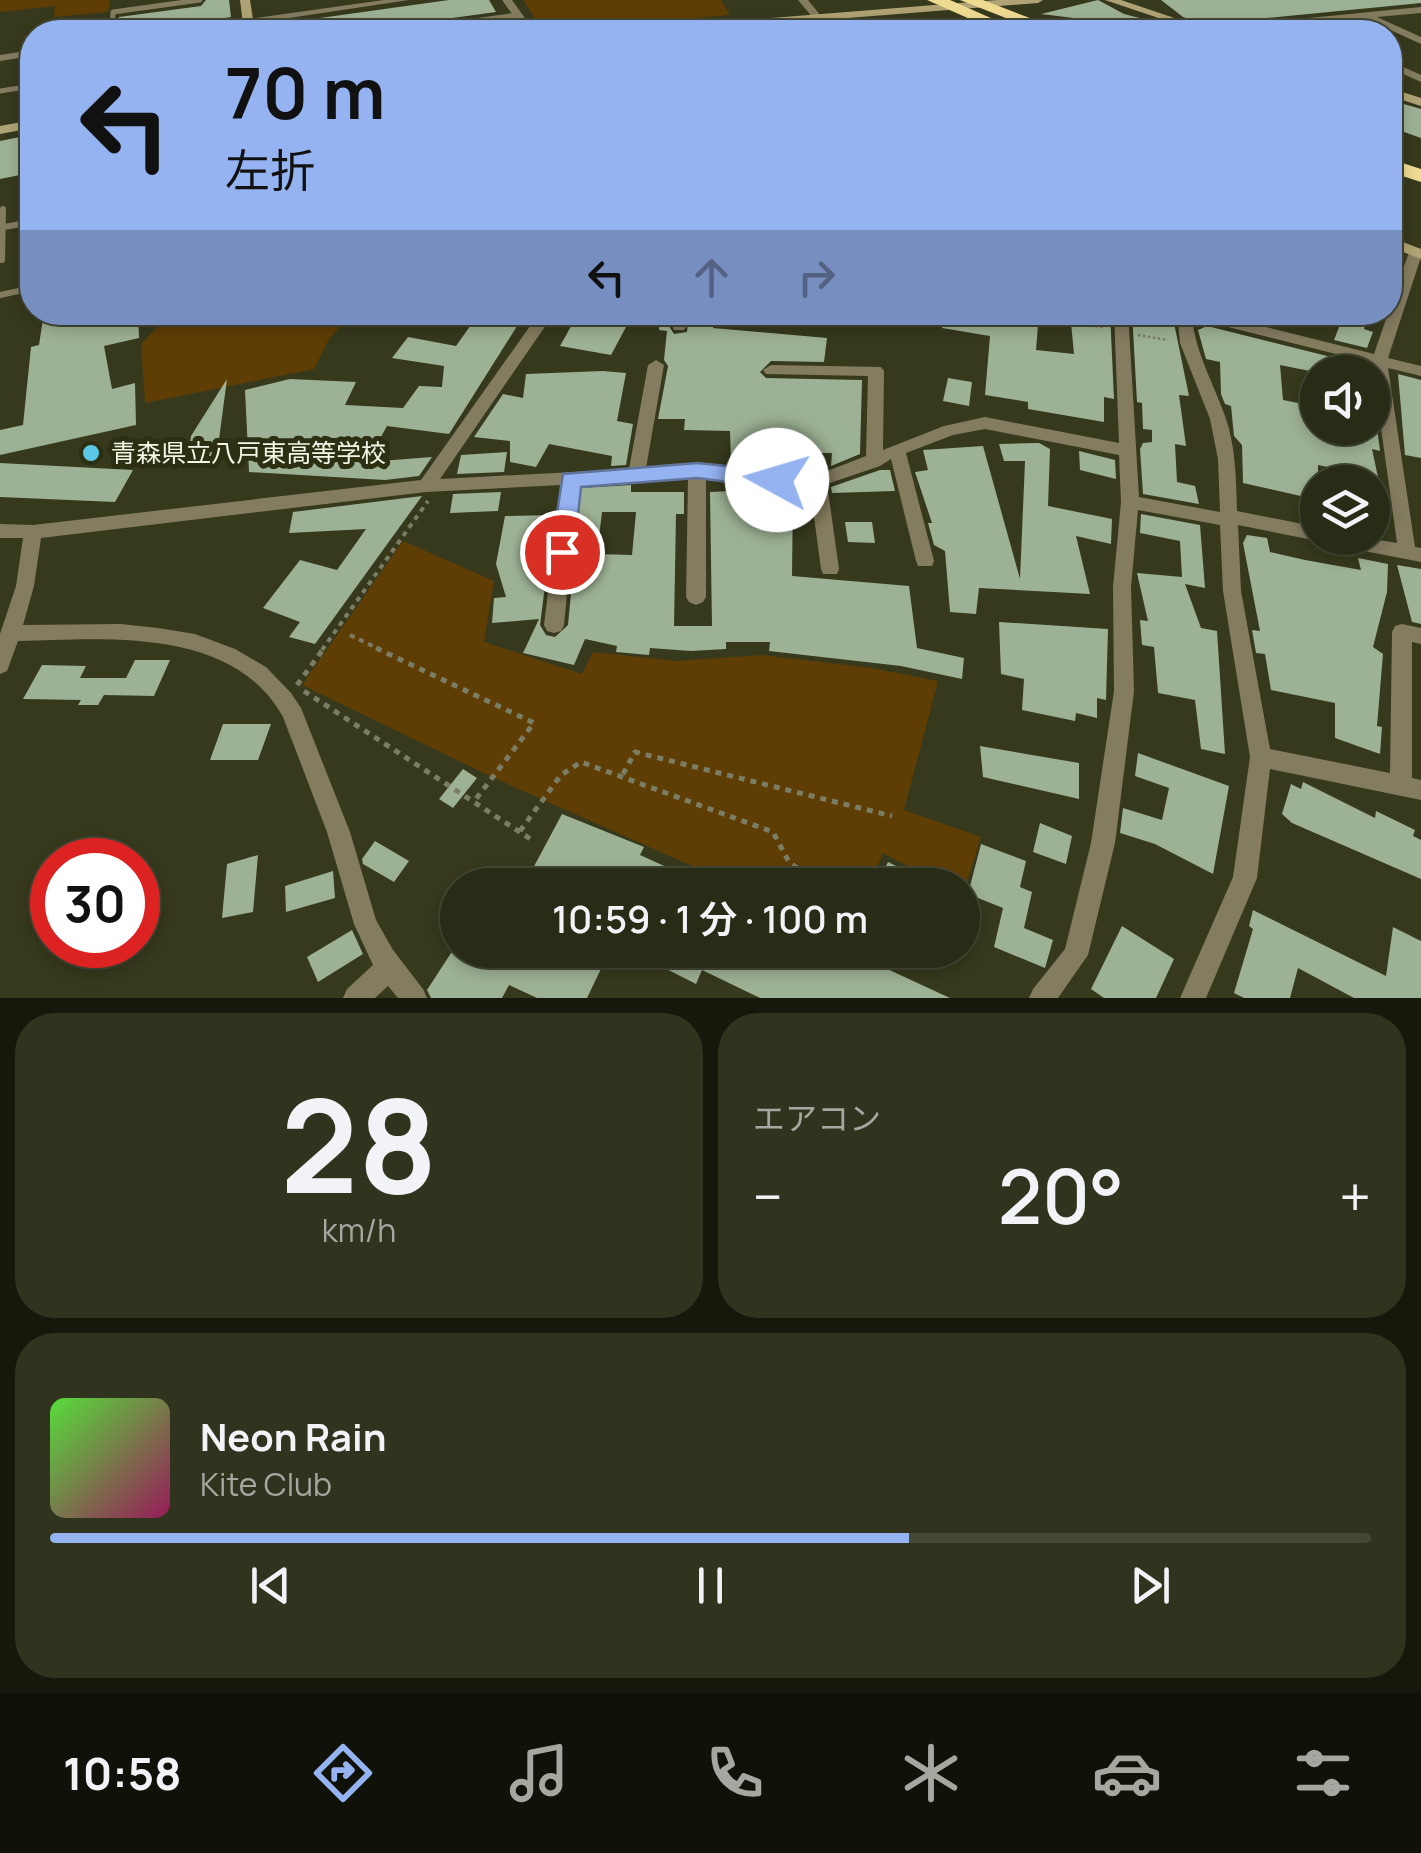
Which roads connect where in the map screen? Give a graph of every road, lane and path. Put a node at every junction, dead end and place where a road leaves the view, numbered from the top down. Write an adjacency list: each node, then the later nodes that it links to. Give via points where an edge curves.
1 (200, 0): 15 (lane, via 113,12)
2 (404, 0): 16 (street)
3 (508, 0): 12 (street)
4 (803, 0): 13 (street)
5 (1038, 0): 8 (street)
6 (1110, 0): 22 (street)
7 (1386, 0): 11 (street)
8 (975, 1): 9 (street); 21 (highway)
9 (940, 2): 13 (street); 20 (highway)
10 (1421, 10): 11 (street)
11 (1406, 12): 14 (street)
12 (516, 14): 17 (lane); 18 (street)
13 (816, 16): 19 (street)
14 (1366, 16): 23 (street); 24 (street)
15 (113, 20)
16 (289, 20)
17 (476, 20)
18 (521, 20)
19 (791, 20)
20 (989, 20)
21 (1025, 20)
22 (1161, 20)
23 (1324, 20)
24 (1375, 20)
25 (3, 210): 27 (lane)
26 (20, 224): 27 (lane)
27 (4, 227): 29 (lane)
28 (1418, 253): 30 (street)
29 (2, 260)
30 (1402, 281)
31 (539, 325): 51 (street)
32 (1122, 325): 36 (path); 44 (street)
33 (1186, 325): 36 (street)
34 (1236, 325): 37 (street)
35 (1387, 325): 38 (street)
36 (1188, 343): 53 (street, via 1218,419)
37 (1355, 355)
38 (1380, 355)
39 (1390, 364): 42 (street)
40 (656, 366): 48 (street)
41 (771, 370): 46 (street, via 876,372)
42 (1421, 371)
43 (1390, 421): 57 (street)
44 (1126, 450): 45 (street, via 985,423 950,430); 52 (street)
45 (898, 454): 46 (street); 58 (street)
46 (874, 462): 50 (street)
47 (697, 470): 48 (street); 50 (street); 60 (street)
48 (636, 475): 49 (street)
49 (570, 480): 51 (street); 61 (street)
50 (818, 480): 59 (street)
51 (432, 486): 56 (street); 69 (path, via 296,686)
52 (1130, 502): 53 (street); 77 (street, via 1122,587 1124,691 1103,843 1076,956)
53 (1227, 518): 55 (street); 66 (street, via 1232,592)
54 (0, 531): 56 (street)
55 (1300, 531)
56 (33, 532): 64 (street)
57 (1414, 553)
58 (925, 561)
59 (830, 568)
60 (696, 597)
61 (554, 625)
62 (350, 634): 69 (path, via 534,723)
63 (1421, 636): 68 (street, via 1402,632)
64 (7, 639): 65 (street); 74 (street, via 146,635 204,644 250,665 285,701 340,836 362,924)
65 (0, 665)
66 (1260, 757): 68 (street); 78 (street, via 1245,878)
67 (623, 775): 70 (path, via 635,752); 71 (path, via 572,764); 73 (path, via 773,832)
68 (1411, 788)
69 (476, 799): 71 (path)
70 (892, 816)
71 (520, 831): 72 (path)
72 (535, 842)
73 (797, 868)
74 (388, 968): 75 (street); 76 (street)
75 (356, 998)
76 (414, 998)
77 (1042, 998)
78 (1193, 998)

